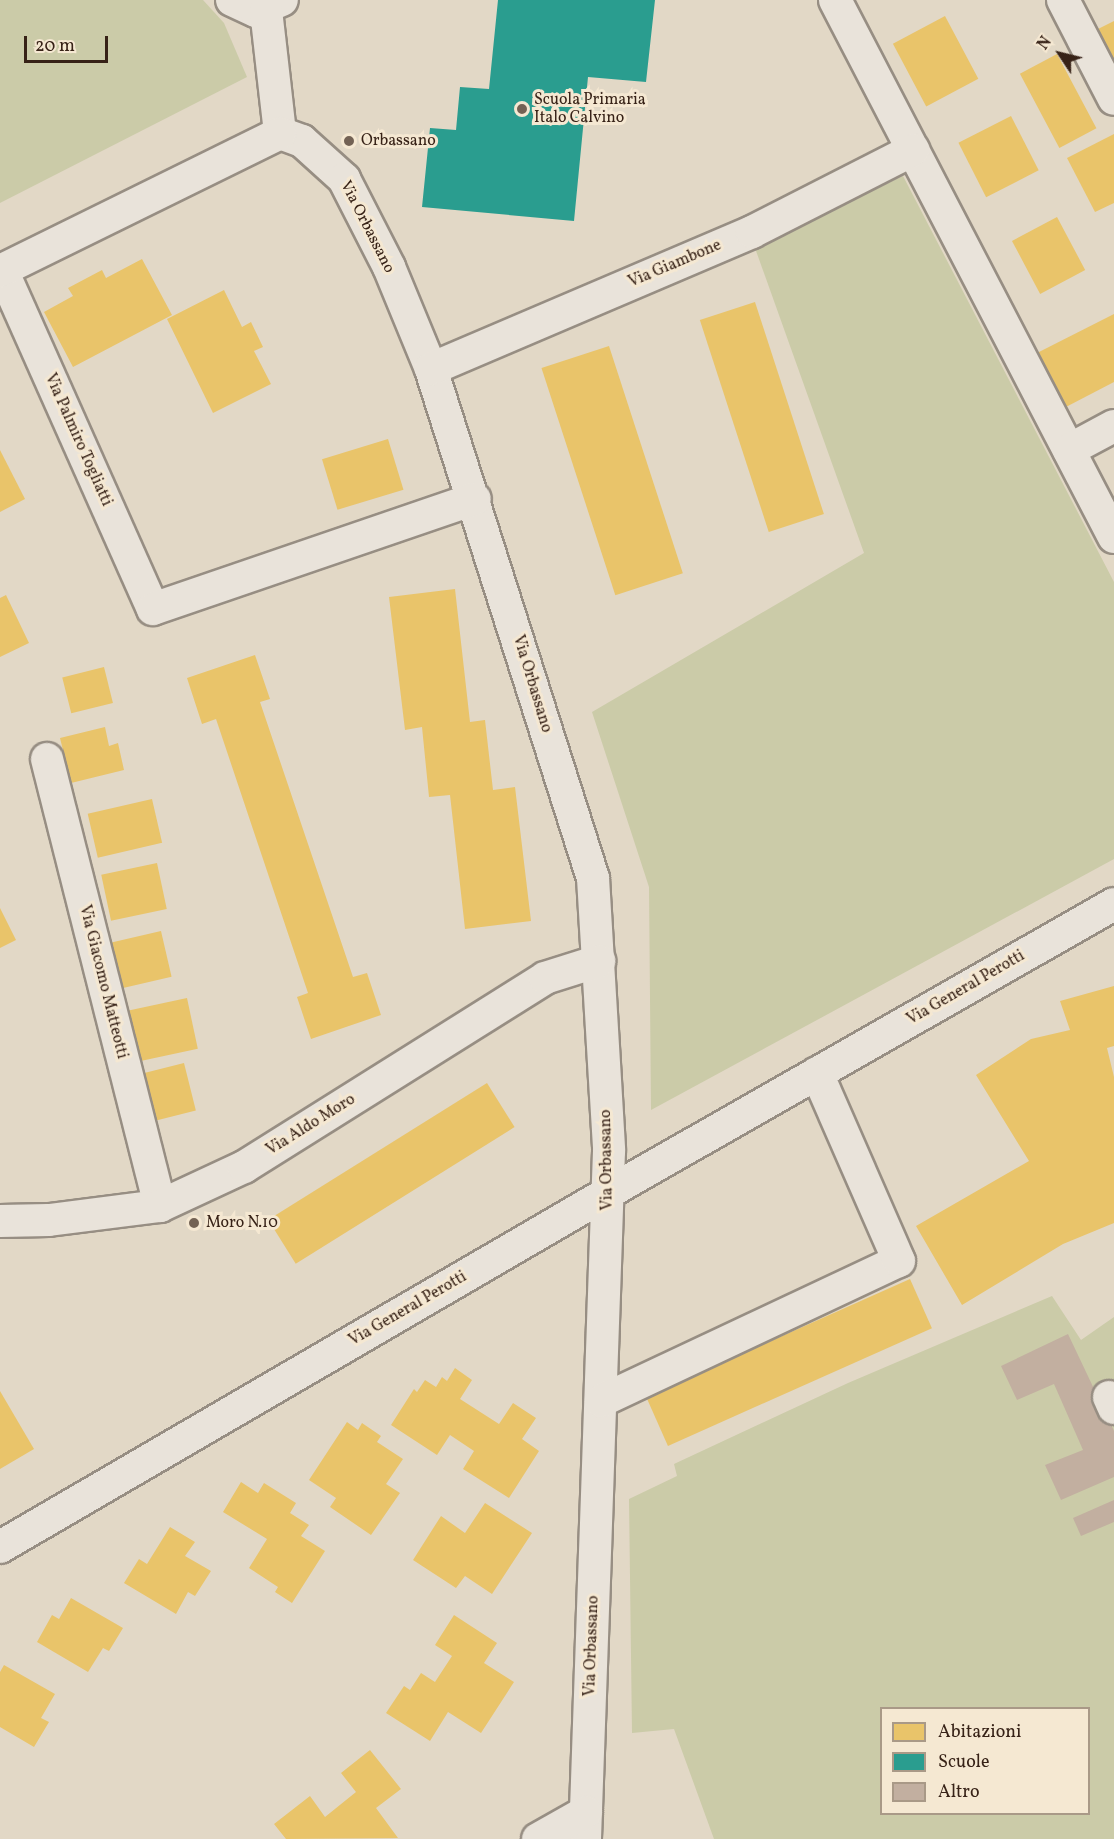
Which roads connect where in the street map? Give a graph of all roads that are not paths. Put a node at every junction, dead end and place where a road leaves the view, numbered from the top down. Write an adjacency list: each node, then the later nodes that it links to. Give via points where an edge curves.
1 (232, 0): 4 (street, via 244,9)
2 (835, 0): 7 (street)
3 (1064, 0): 5 (street)
4 (274, 5): 6 (street)
5 (1114, 99)
6 (280, 133): 8 (street, Via Palmiro Togliatti); 9 (street, Via Orbassano, via 302,141 344,179 389,267)
7 (913, 150): 9 (street, Via Giambone, via 752,232); 11 (street)
8 (1, 270): 12 (street, Via Palmiro Togliatti, via 153,609)
9 (431, 369): 12 (street, Via Orbassano)
10 (1114, 426): 11 (street)
11 (1069, 450): 13 (street)
12 (475, 499): 16 (street, Via Orbassano, via 593,878)
13 (1114, 537)
14 (47, 759): 19 (street, Via Giacomo Matteotti)
15 (1114, 904): 17 (street, Via General Perotti)
16 (599, 961): 18 (street, Via Orbassano); 19 (street, Via Aldo Moro, via 545,978 244,1167)
17 (817, 1073): 18 (street, Via General Perotti); 21 (street, via 898,1261)
18 (609, 1192): 21 (street, Via Orbassano); 22 (street, Via General Perotti)
19 (160, 1206): 20 (street, Via Aldo Moro, via 49,1220)
20 (0, 1221)
21 (601, 1401): 23 (street, Via Orbassano)
22 (0, 1547)
23 (585, 1825): 24 (street)
24 (538, 1839)

